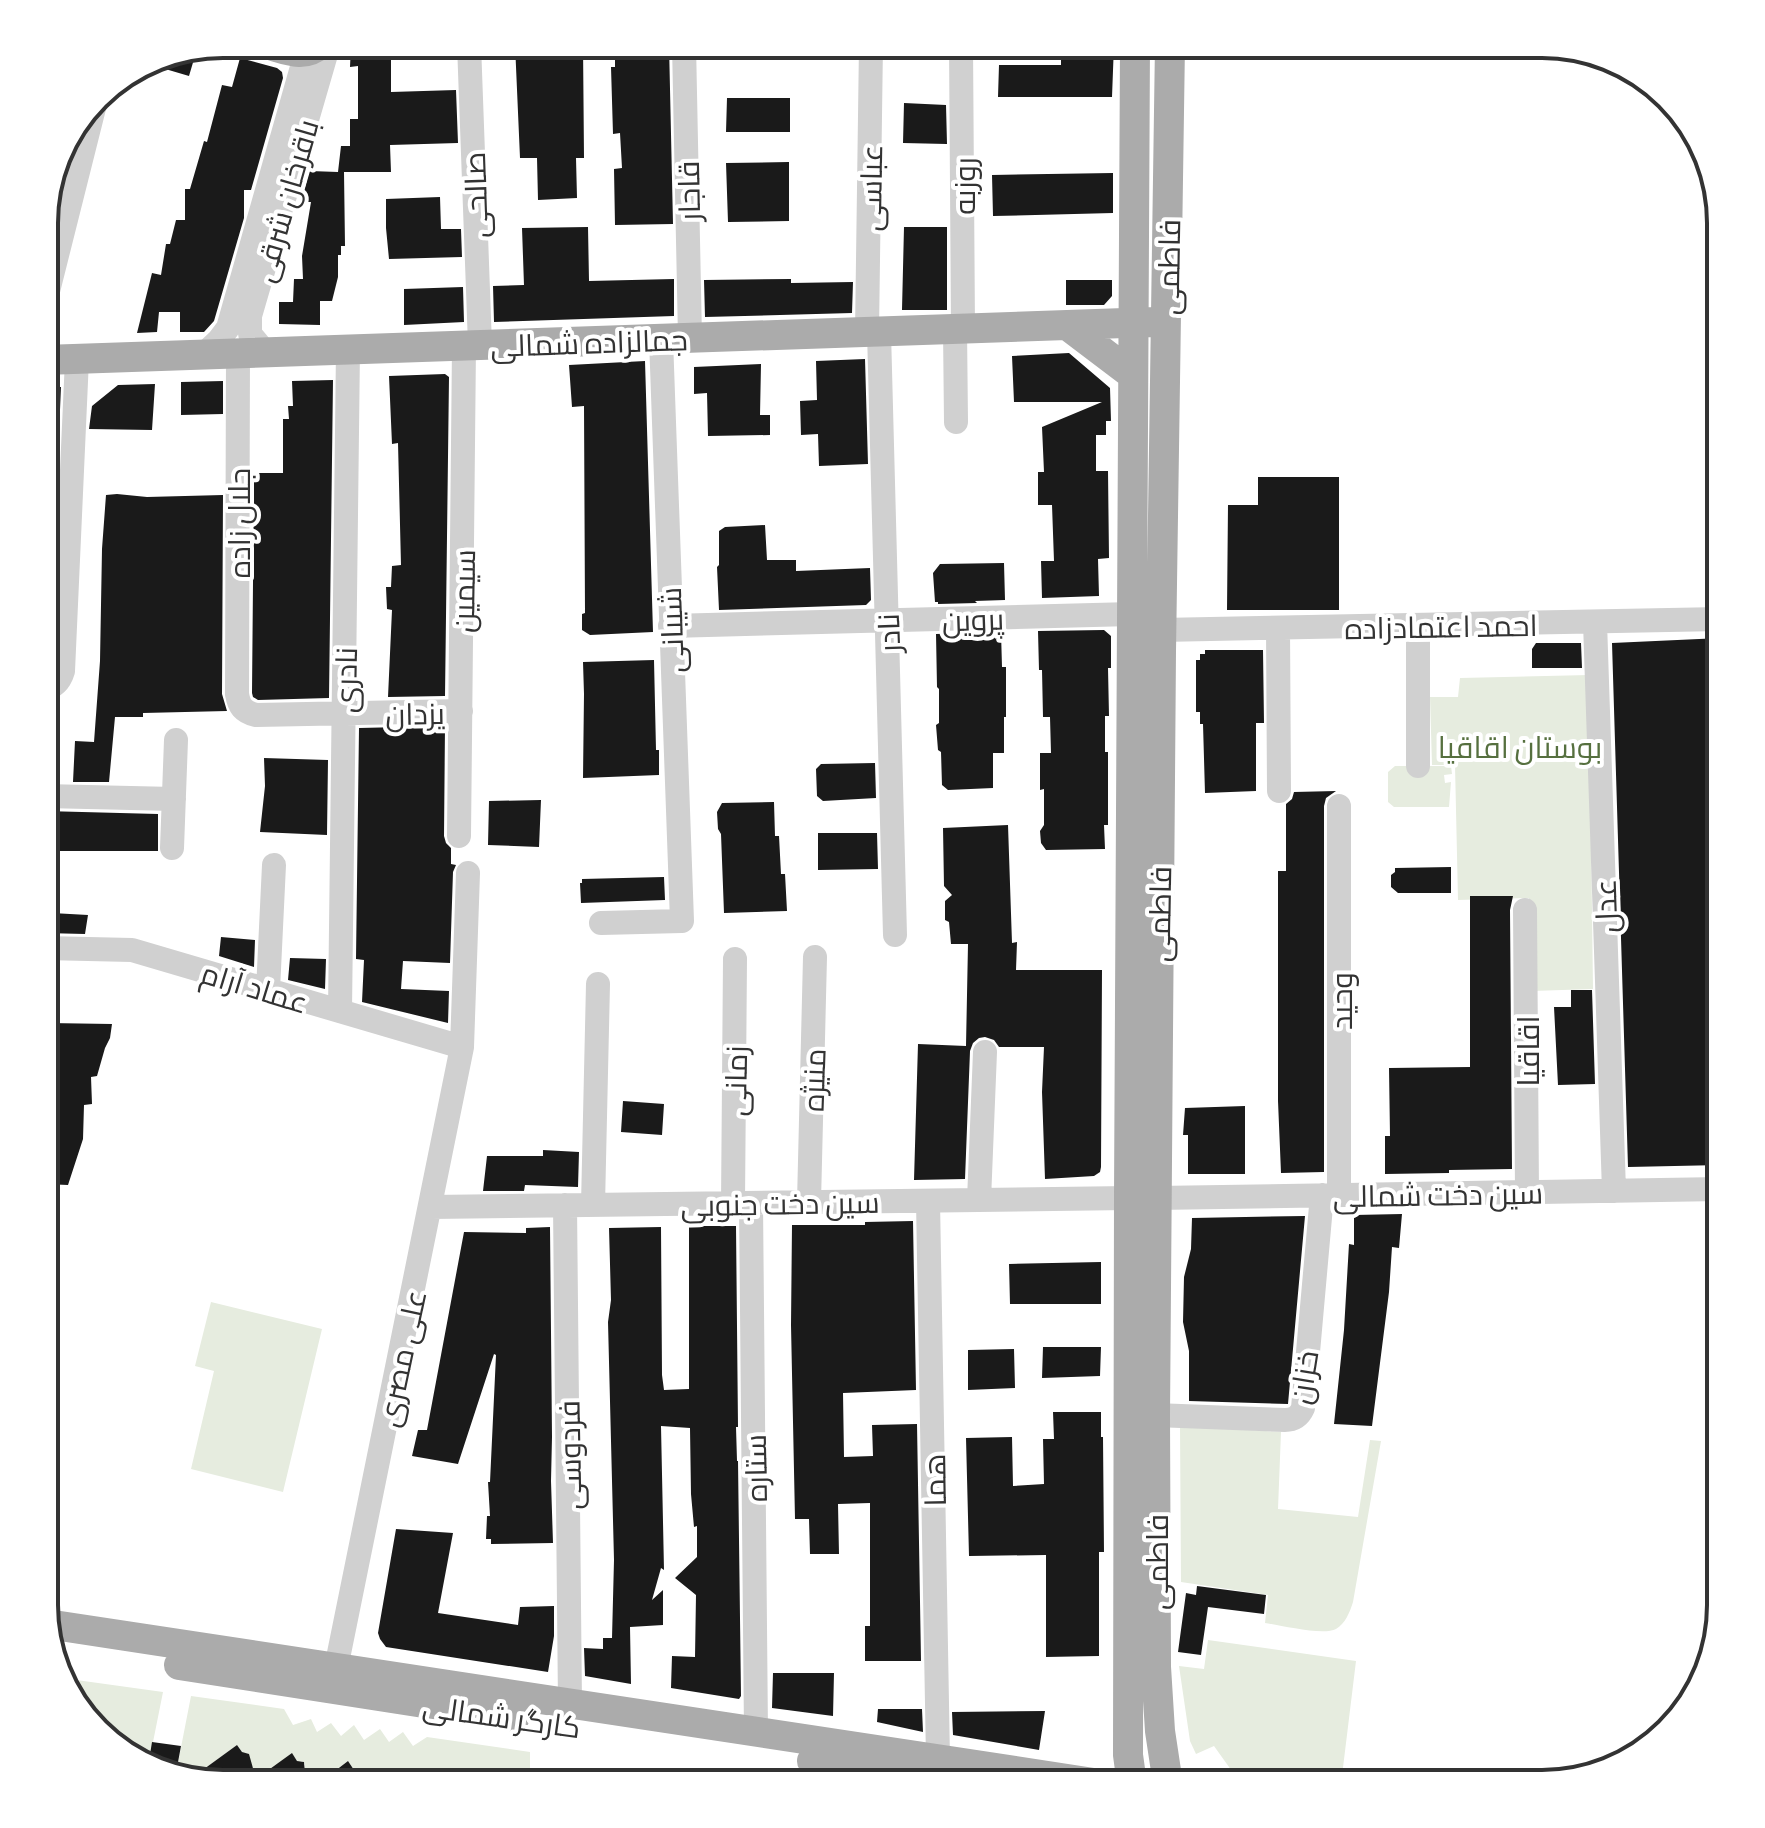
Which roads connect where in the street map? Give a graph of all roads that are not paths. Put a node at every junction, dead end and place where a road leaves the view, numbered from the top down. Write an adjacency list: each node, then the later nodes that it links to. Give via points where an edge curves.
1 (304, 58): 20 (street, via 228,328)
2 (314, 58): 19 (street, باقرخان شرقی, via 250,316)
3 (469, 58): 17 (street, صالحی)
4 (684, 58): 16 (street, قاجار)
5 (871, 58): 15 (street, عباسی)
6 (961, 58): 14 (street, روزبه)
7 (1135, 58): 12 (main road, فاطمی)
8 (1170, 58): 11 (main road, فاطمی)
9 (89, 127): 10 (street)
10 (58, 251)
11 (1167, 321): 12 (main road, جمالزاده شمالی); 32 (main road, فاطمی)
12 (1133, 322): 13 (main road, جمالزاده شمالی); 23 (main road, فاطمی)
13 (1067, 325): 14 (main road, جمالزاده شمالی); 23 (main road)
14 (959, 329): 15 (main road, جمالزاده شمالی); 24 (street, روزبه)
15 (873, 332): 16 (main road, جمالزاده شمالی); 26 (street, نادر)
16 (675, 338): 17 (main road, جمالزاده شمالی); 30 (street, شیبانی)
17 (472, 345): 18 (main road, جمالزاده شمالی); 35 (street, سیمین)
18 (348, 349): 19 (main road, جمالزاده شمالی); 36 (street, نادری)
19 (252, 353): 20 (main road, جمالزاده شمالی); 34 (street, جلال زاده)
20 (204, 354): 21 (main road, جمالزاده شمالی)
21 (77, 359): 22 (main road, جمالزاده شمالی); 33 (street, via 63,671)
22 (58, 360)
23 (1133, 375): 27 (main road, فاطمی)
24 (956, 422)
25 (1707, 619): 28 (street, احمد اعتمادزاده)
26 (887, 621): 27 (street, پروین); 30 (street, پروین); 49 (street, نادر)
27 (1131, 622): 32 (main road); 62 (main road, فاطمی)
28 (1595, 622): 29 (street, احمد اعتمادزاده); 59 (street, عدل)
29 (1418, 625): 31 (street, احمد اعتمادزاده); 38 (street)
30 (670, 626): 48 (street, شیبانی, via 682,921)
31 (1278, 628): 32 (street, احمد اعتمادزاده); 39 (street)
32 (1161, 630): 62 (main road, فاطمی)
33 (58, 682)
34 (237, 694): 36 (street, یزدان, via 242,708 256,715)
35 (461, 711): 36 (street, یزدان); 43 (street, سیمین)
36 (344, 713): 55 (street, نادری)
37 (176, 740): 41 (street)
38 (1418, 766)
39 (1279, 791)
40 (58, 796): 41 (street)
41 (174, 799): 44 (street)
42 (1339, 806): 61 (street, وحید)
43 (459, 836)
44 (172, 848)
45 (274, 865): 54 (street)
46 (468, 873): 56 (street, علی مصری)
47 (1525, 910): 60 (street, اقاقیا)
48 (601, 923)
49 (895, 935)
50 (58, 948): 54 (street, عماد آرام, via 132,950)
51 (815, 957): 65 (street, منیژه)
52 (735, 959): 66 (street, زمانی)
53 (598, 984): 68 (street)
54 (268, 990): 55 (street, عماد آرام)
55 (340, 1011): 56 (street, عماد آرام)
56 (462, 1047): 69 (street, علی مصری)
57 (985, 1052): 63 (street)
58 (1707, 1189): 59 (street, سین دخت شمالی)
59 (1614, 1191): 60 (street, سین دخت شمالی)
60 (1527, 1192): 61 (street, سین دخت شمالی)
61 (1330, 1195): 62 (street, سین دخت شمالی); 70 (street, خزان, via 1300,1414 1291,1420)
62 (1142, 1198): 63 (street, سین دخت جنوبی); 70 (main road, فاطمی); 78 (main road, فاطمی)
63 (979, 1200): 64 (street, سین دخت جنوبی)
64 (928, 1201): 65 (street, سین دخت جنوبی); 77 (street, هما)
65 (809, 1202): 66 (street, سین دخت جنوبی)
66 (742, 1203): 68 (street, سین دخت جنوبی); 75 (street, ستاره)
67 (565, 1205): 68 (street, سین دخت جنوبی); 69 (street, سین دخت جنوبی); 74 (street, فردوسی)
68 (593, 1205)
69 (431, 1207): 73 (street, علی مصری)
70 (1155, 1415): 79 (main road, فاطمی, via 1156,1667)
71 (59, 1626): 73 (main road)
72 (64, 1647): 73 (main road, کارگر شمالی)
73 (334, 1679): 74 (main road, کارگر شمالی)
74 (570, 1715): 75 (main road, کارگر شمالی)
75 (756, 1743): 76 (main road, کارگر شمالی)
76 (914, 1770)
77 (943, 1770)
78 (1130, 1770)
79 (1166, 1770)

